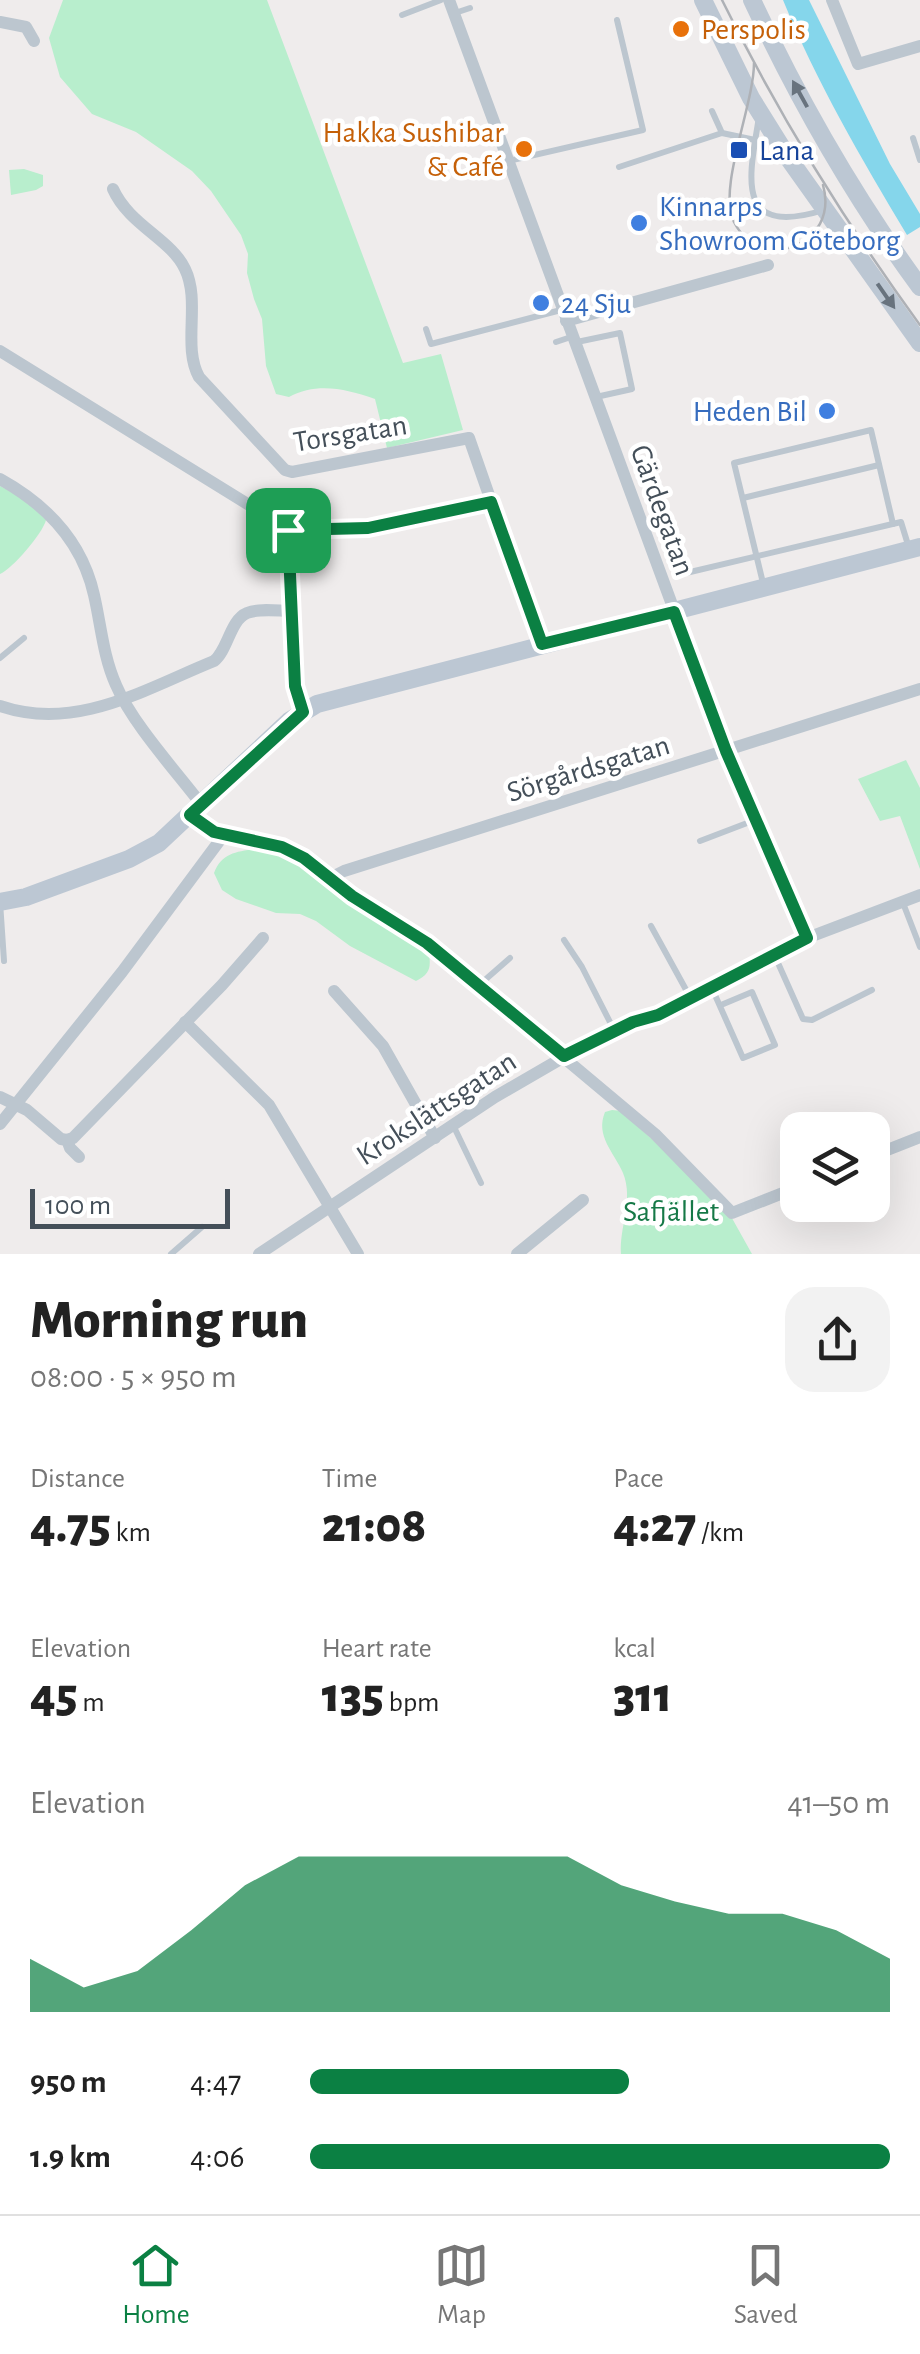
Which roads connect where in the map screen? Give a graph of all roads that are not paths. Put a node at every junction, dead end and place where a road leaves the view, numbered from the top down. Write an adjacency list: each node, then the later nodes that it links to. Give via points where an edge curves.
1 (441, 0): 7 (lane)
2 (703, 0): 13 (street)
3 (752, 0): 23 (street, one-way to 3, via 830,150)
4 (832, 0): 11 (street, via 858,64)
5 (452, 7): 6 (lane); 18 (street, Gärdegatan)
6 (470, 8)
7 (402, 14)
8 (617, 20): 18 (lane, via 643,130)
9 (0, 22): 10 (street, via 26,27)
10 (34, 42)
11 (920, 46)
12 (712, 110): 14 (lane)
13 (760, 110): 16 (lane); 21 (street)
14 (722, 133): 16 (lane); 19 (lane)
15 (913, 138): 17 (lane)
16 (755, 140): 21 (lane, via 750,183 757,205 780,218)
17 (920, 160)
18 (507, 162): 24 (street, Gärdegatan)
19 (618, 167)
20 (112, 189): 34 (street, Torsgatan, via 186,272 199,377 285,470 469,438)
21 (825, 210): 28 (street, one-way to 28)
22 (768, 265): 24 (street)
23 (920, 287)
24 (564, 315): 25 (lane, via 506,321 431,344); 26 (street, Gärdegatan)
25 (426, 329)
26 (573, 340): 27 (lane); 30 (street, Gärdegatan); 30 (lane, via 620,333 632,388)
27 (556, 342)
28 (920, 344)
29 (0, 351): 36 (street)
30 (594, 397): 42 (street, Gärdegatan)
31 (879, 465): 33 (lane); 33 (lane, via 871,430 854,434 734,464); 35 (lane)
32 (0, 479): 47 (street, via 50,514 82,558)
33 (742, 498): 38 (lane)
34 (491, 502): 36 (street, via 368,528); 44 (street)
35 (893, 524): 37 (lane, via 901,522); 38 (lane)
36 (288, 530): 41 (street)
37 (915, 549): 40 (street)
38 (757, 556): 39 (lane); 40 (lane)
39 (686, 573)
40 (765, 590): 42 (street)
41 (291, 610): 47 (street, via 246,613 219,658); 49 (street)
42 (674, 612): 44 (street); 50 (street, Gärdegatan)
43 (24, 638): 45 (lane)
44 (542, 644): 49 (street)
45 (0, 658)
46 (920, 690): 50 (street, Sörgårdsgatan)
47 (123, 700): 48 (street, via 54,714); 51 (street)
48 (0, 706)
49 (303, 712): 51 (street)
50 (726, 751): 52 (street, Gärdegatan); 55 (street, Sörgårdsgatan)
51 (195, 810): 53 (street, via 205,828); 57 (street, via 143,852)
52 (755, 820): 54 (lane); 61 (street, Gärdegatan)
53 (223, 836): 55 (street, via 282,847); 77 (street)
54 (700, 841)
55 (330, 878): 68 (street)
56 (920, 895): 58 (street, Krokslättsgatan)
57 (0, 902): 66 (lane)
58 (902, 902): 61 (street, Krokslättsgatan); 63 (lane)
59 (651, 926): 71 (lane)
60 (263, 938): 73 (street)
61 (807, 938): 64 (street, Krokslättsgatan)
62 (564, 940): 74 (lane)
63 (920, 947)
64 (774, 954): 67 (street, Krokslättsgatan); 69 (lane, via 803,1019)
65 (510, 958): 68 (lane)
66 (4, 960)
67 (711, 985): 71 (street, Krokslättsgatan); 72 (lane)
68 (478, 986): 75 (street)
69 (872, 990)
70 (334, 991): 80 (street, via 383,1046)
71 (690, 997): 74 (street, Krokslättsgatan)
72 (721, 1005): 72 (lane, via 743,1058 775,1044 752,992)
73 (185, 1022): 82 (street); 88 (street, via 260,1092)
74 (614, 1032): 75 (street, Krokslättsgatan)
75 (564, 1056): 79 (street, Krokslättsgatan); 86 (street, via 655,1134 732,1213)
76 (0, 1097): 77 (street)
77 (18, 1104): 78 (street); 82 (street)
78 (0, 1124)
79 (454, 1126): 80 (street, Krokslättsgatan); 85 (lane)
80 (436, 1138): 88 (street, Krokslättsgatan)
81 (920, 1138): 83 (street)
82 (68, 1140): 84 (street)
83 (890, 1149)
84 (79, 1157)
85 (481, 1183)
86 (780, 1193)
87 (583, 1200): 93 (street)
88 (329, 1207): 91 (street, Krokslättsgatan); 92 (street)
89 (202, 1227): 90 (lane)
90 (171, 1254)
91 (259, 1254)
92 (358, 1254)
93 (517, 1254)

